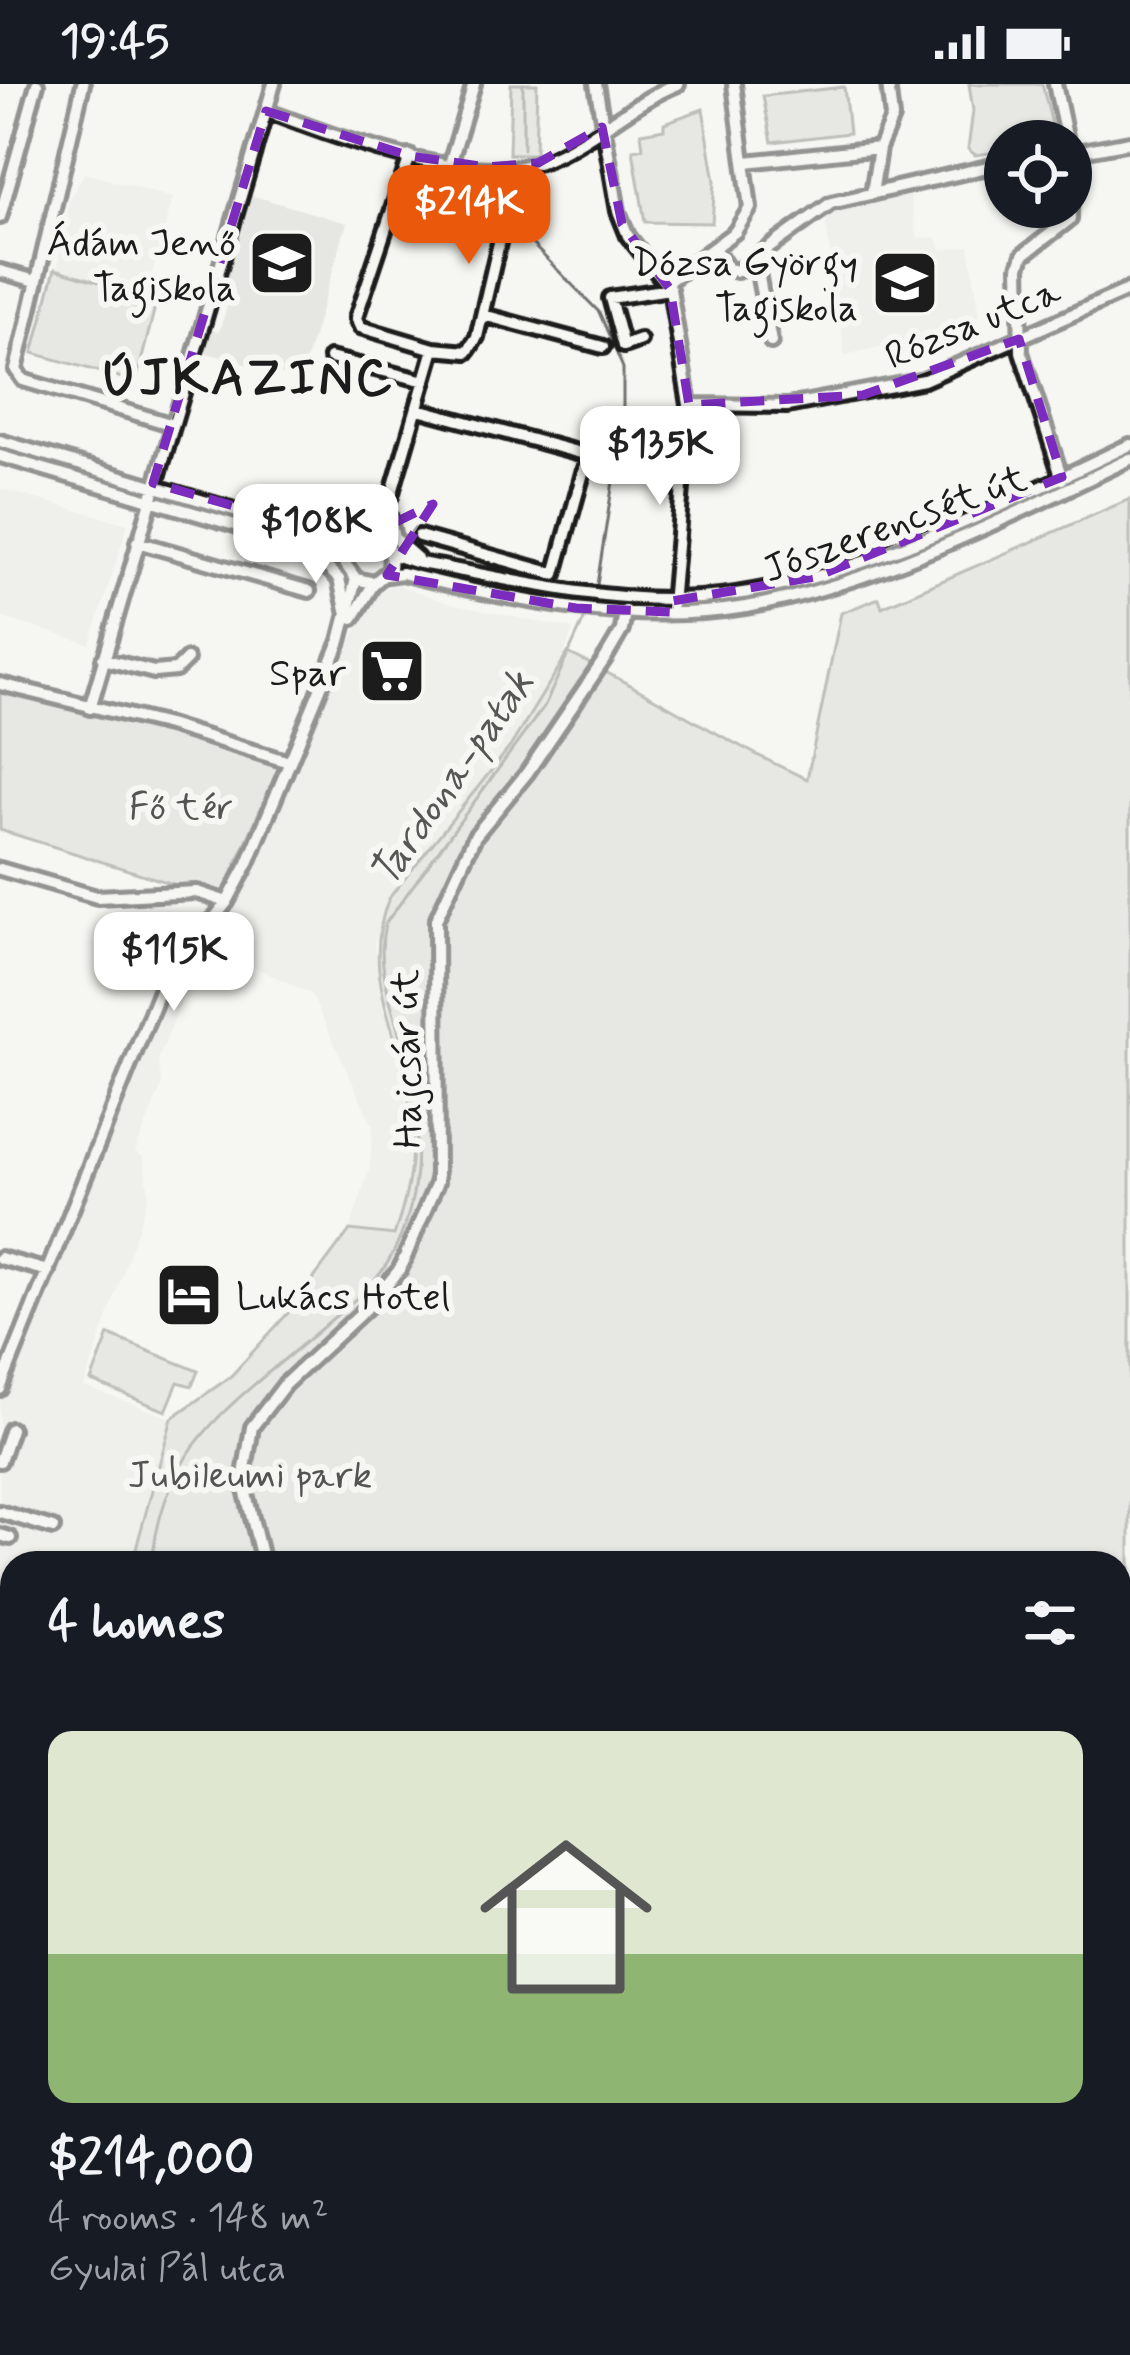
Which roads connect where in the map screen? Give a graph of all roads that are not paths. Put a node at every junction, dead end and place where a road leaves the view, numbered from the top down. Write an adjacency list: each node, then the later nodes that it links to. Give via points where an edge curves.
1 (37, 84): 23 (street)
2 (83, 84): 29 (street)
3 (274, 84): 10 (street)
4 (474, 84): 18 (street)
5 (596, 84): 12 (street)
6 (678, 84): 12 (street)
7 (734, 84): 17 (street)
8 (888, 84): 14 (street, via 892,118)
9 (1055, 84): 11 (street)
10 (266, 110): 16 (street); 42 (street)
11 (1063, 120)
12 (602, 127): 18 (street, via 538,163); 30 (street, via 622,224)
13 (1130, 142): 15 (street)
14 (879, 148): 17 (street); 21 (street)
15 (1092, 149)
16 (410, 156): 18 (street); 20 (street)
17 (746, 162): 26 (street, via 750,208)
18 (450, 164)
19 (984, 169): 21 (street)
20 (399, 192): 22 (street); 37 (street, via 356,318 360,327)
21 (872, 194): 27 (street, via 820,208)
22 (477, 213)
23 (0, 217)
24 (1059, 228): 33 (street, via 1020,261)
25 (502, 230): 32 (street)
26 (714, 248): 27 (street, via 732,271); 30 (street)
27 (756, 262): 35 (street)
28 (0, 272): 29 (street)
29 (36, 281): 42 (street, via 16,370 23,380)
30 (668, 286): 34 (street, via 610,298 623,346); 40 (street)
31 (1130, 289): 33 (street, Rózsa utca)
32 (483, 315): 36 (street); 37 (street, via 467,352)
33 (1019, 339): 40 (street, Rózsa utca, via 924,380 863,395 770,407); 48 (street)
34 (640, 340)
35 (771, 342)
36 (603, 347)
37 (434, 349): 39 (street)
38 (330, 358): 39 (street)
39 (425, 381): 41 (street)
40 (688, 405): 63 (street)
41 (418, 409): 49 (street); 52 (street, via 588,455 555,574)
42 (170, 424): 47 (street)
43 (0, 441): 47 (street)
44 (1130, 445): 48 (street, Jószerencsét út)
45 (0, 456): 50 (street)
46 (1130, 458): 48 (street, Jószerencsét út)
47 (153, 483): 50 (street); 53 (street, via 336,540)
48 (1063, 484): 63 (street, Jószerencsét út, via 815,577)
49 (391, 496): 51 (street); 53 (street)
50 (149, 500): 54 (street); 55 (street)
51 (388, 517): 56 (street); 58 (street, via 401,548)
52 (419, 536)
53 (362, 539): 56 (street); 57 (street)
54 (137, 542): 62 (street); 67 (street)
55 (296, 544): 57 (street); 65 (street, via 331,566)
56 (389, 549): 58 (street, Jószerencsét út); 59 (street)
57 (347, 564): 60 (street)
58 (442, 568): 63 (street, Jószerencsét út)
59 (387, 575): 61 (street); 64 (street, Jószerencsét út)
60 (356, 579): 61 (street); 65 (street)
61 (374, 583): 66 (street)
62 (309, 591)
63 (672, 606): 64 (street, Jószerencsét út)
64 (625, 611): 81 (street, Hajcsár út, via 606,657 475,836 436,920 437,1182 400,1269 252,1427 243,1480)
65 (348, 619): 66 (street)
66 (340, 641): 71 (street)
67 (103, 659): 68 (street, via 154,672 176,670); 70 (street)
68 (187, 659)
69 (0, 684): 70 (street)
70 (91, 708): 71 (street)
71 (290, 762): 73 (street)
72 (0, 869): 73 (street, via 97,898 197,892)
73 (227, 902): 75 (street, via 162,985)
74 (0, 1258): 75 (street)
75 (47, 1271): 76 (street)
76 (0, 1389)
77 (11, 1430): 78 (street)
78 (0, 1461)
79 (0, 1512): 80 (street)
80 (53, 1528)
81 (259, 1551)

